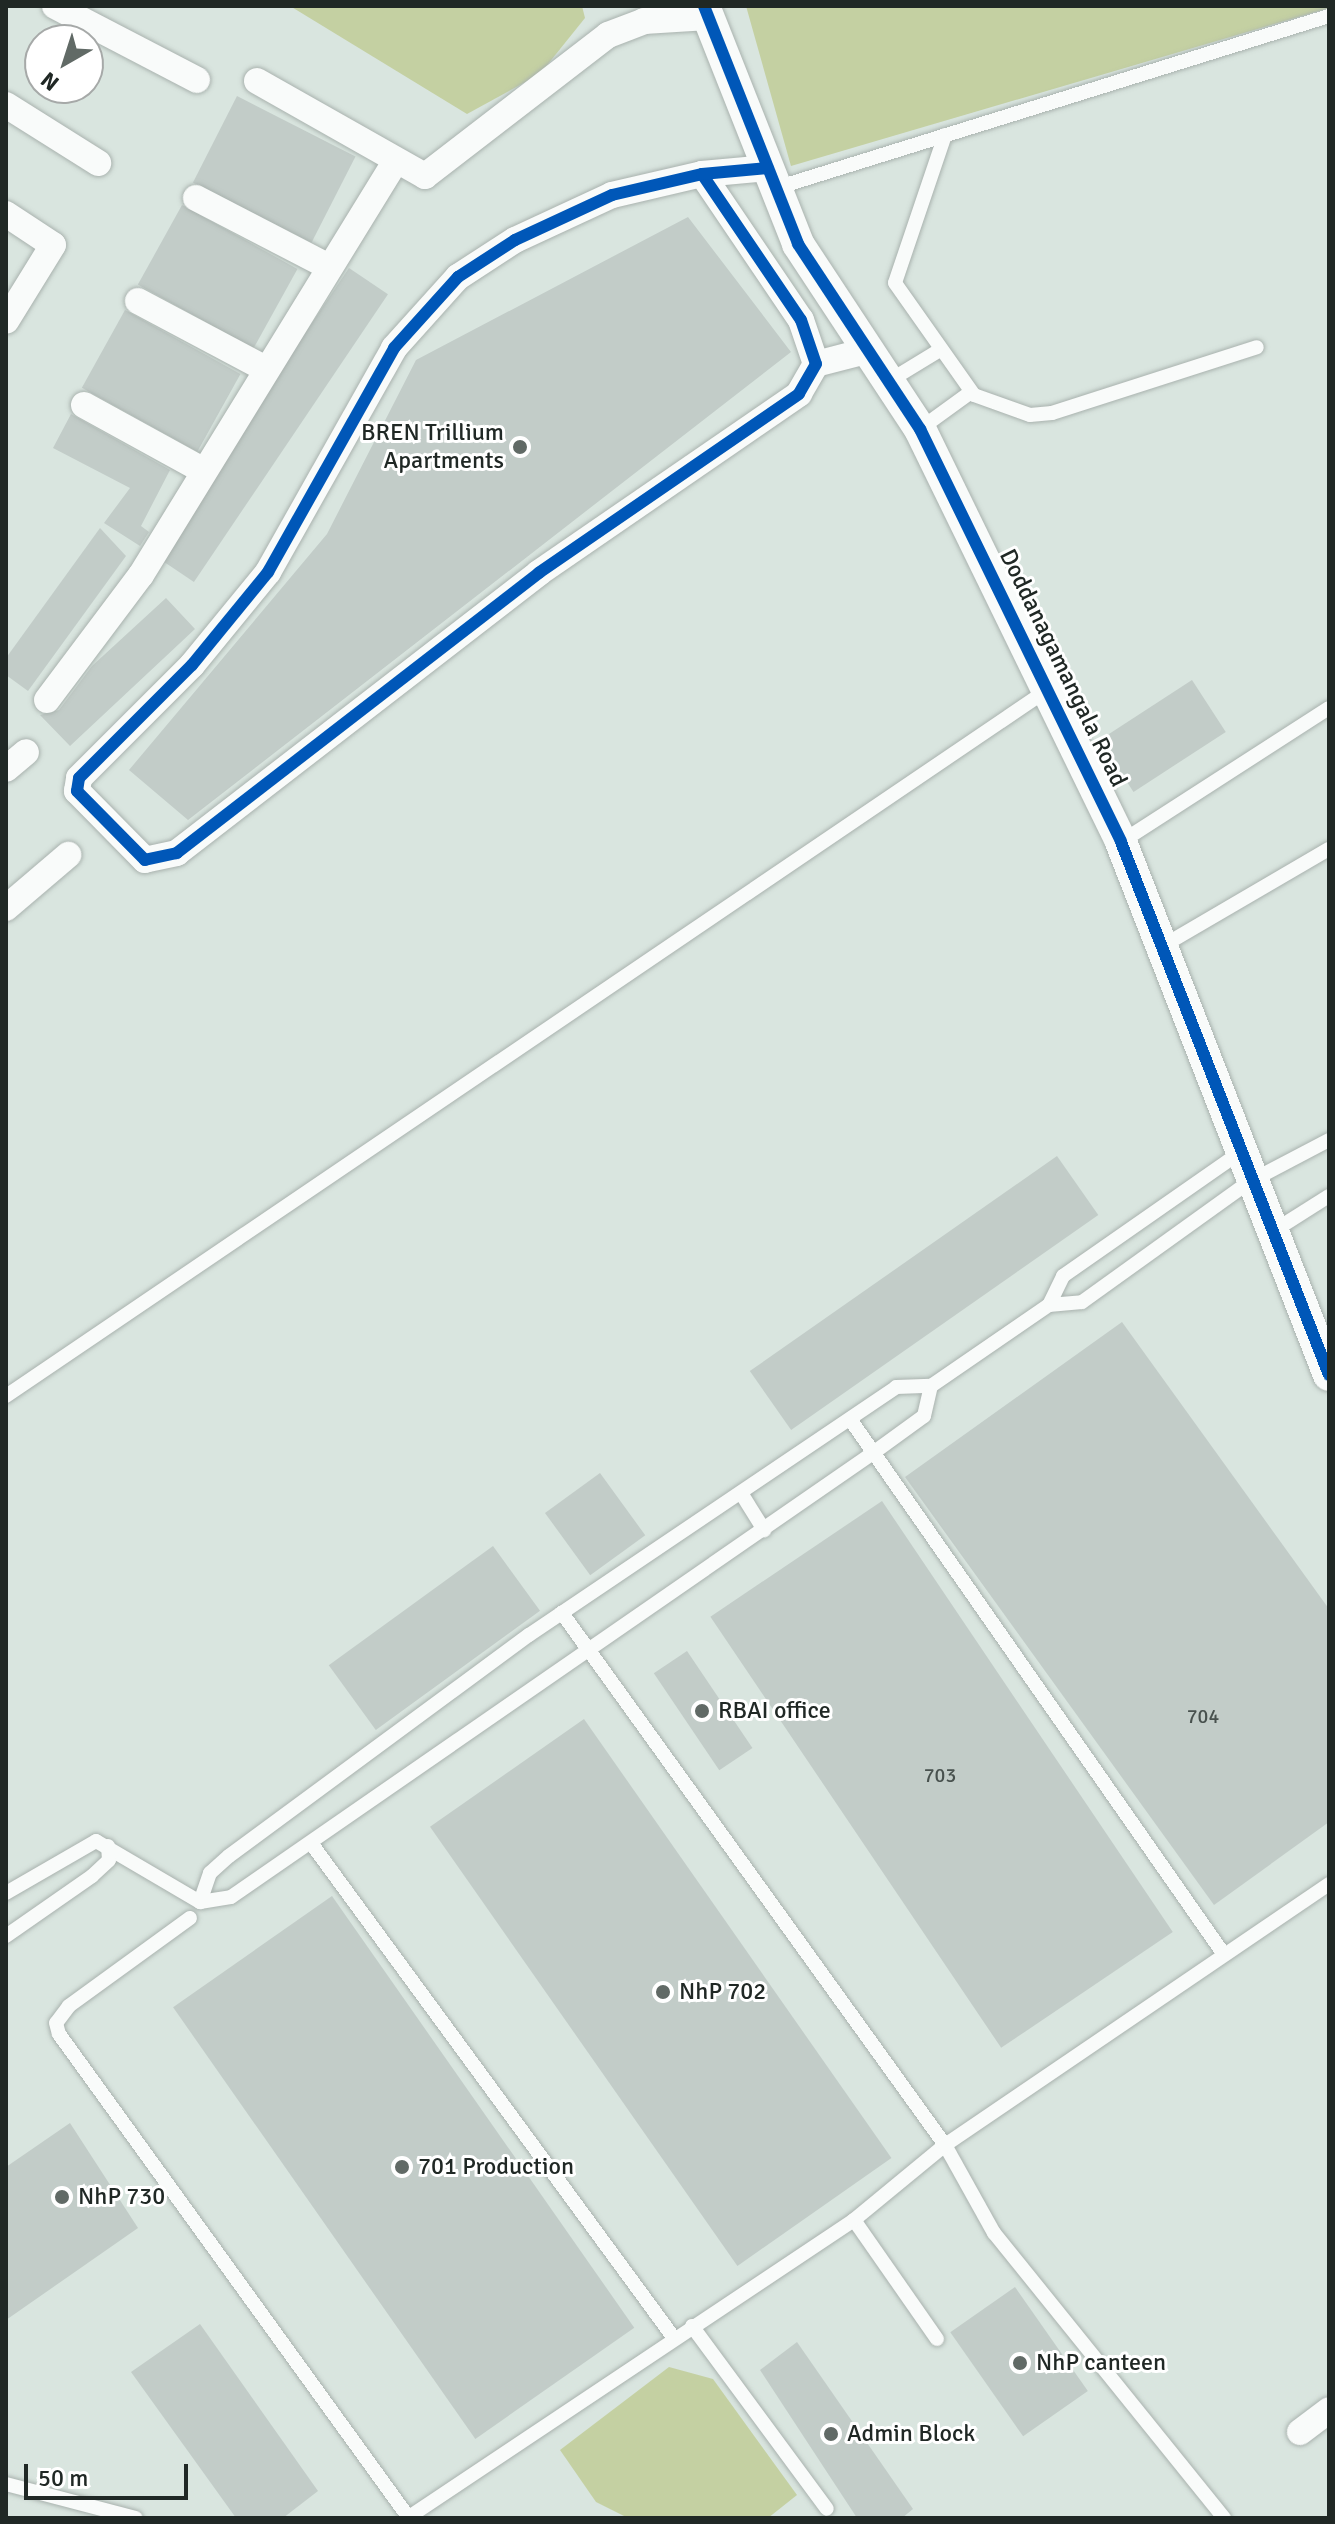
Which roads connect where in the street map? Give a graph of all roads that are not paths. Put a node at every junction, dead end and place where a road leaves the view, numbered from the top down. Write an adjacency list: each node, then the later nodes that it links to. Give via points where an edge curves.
1 (55, 6): 4 (street)
2 (706, 12): 9 (street, via 644,21 608,35 425,176); 11 (street, Doddanagamangala Road)
3 (1329, 16): 7 (lane)
4 (197, 80)
5 (257, 81): 9 (street)
6 (6, 105): 8 (street)
7 (945, 135): 11 (lane); 18 (lane, via 895,283)
8 (98, 163)
9 (394, 164): 14 (street)
10 (702, 174): 11 (street); 20 (street, via 801,320); 20 (street, via 612,195 515,240 458,277 361,397 268,572 192,665 79,778 77,791 145,860 177,853 539,573 799,394)
11 (772, 178): 19 (street, Doddanagamangala Road, via 798,244)
12 (196, 198): 14 (street)
13 (6, 214): 16 (street, via 53,245)
14 (329, 267): 21 (street)
15 (138, 301): 21 (street)
16 (6, 321)
17 (1257, 347): 23 (lane, via 1052,413 1030,415)
18 (940, 350): 22 (lane); 23 (lane)
19 (866, 351): 20 (street); 22 (street, Doddanagamangala Road)
20 (816, 364)
21 (266, 369): 26 (street)
22 (887, 382): 25 (street, Doddanagamangala Road)
23 (971, 392): 25 (lane)
24 (84, 405): 26 (street)
25 (920, 429): 27 (street, Doddanagamangala Road)
26 (204, 471): 28 (street, via 141,575)
27 (1050, 688): 30 (street, Doddanagamangala Road); 42 (lane)
28 (47, 700)
29 (1329, 708): 30 (lane)
30 (1121, 842): 34 (street, Doddanagamangala Road)
31 (1329, 849): 34 (lane)
32 (68, 855): 33 (street)
33 (6, 908)
34 (1161, 947): 36 (street, Doddanagamangala Road)
35 (1329, 1140): 36 (lane)
36 (1243, 1168): 38 (street, Doddanagamangala Road); 39 (lane, via 1063,1276); 39 (lane, via 1082,1302)
37 (1329, 1196): 38 (lane)
38 (1268, 1234): 40 (street, Doddanagamangala Road)
39 (1049, 1305): 41 (lane)
40 (1329, 1375)
41 (931, 1386): 43 (lane, via 896,1387); 44 (lane, via 924,1416)
42 (6, 1396)
43 (850, 1419): 44 (lane); 45 (lane)
44 (873, 1453): 46 (lane); 56 (lane)
45 (741, 1493): 46 (lane); 47 (lane)
46 (764, 1530): 48 (lane)
47 (562, 1613): 48 (lane); 53 (lane, via 229,1856 210,1873)
48 (589, 1653): 49 (lane); 57 (lane)
49 (311, 1843): 53 (lane, via 231,1897); 60 (lane)
50 (108, 1846): 52 (lane, via 85,1843); 53 (lane); 55 (lane, via 109,1860 92,1876)
51 (1329, 1884): 56 (lane)
52 (6, 1893)
53 (200, 1902)
54 (190, 1918): 67 (lane, via 69,2006 56,2023 59,2034)
55 (6, 1936)
56 (1223, 1953): 57 (lane)
57 (945, 2145): 58 (lane); 68 (lane, via 994,2233)
58 (854, 2220): 59 (lane); 61 (lane)
59 (692, 2326): 60 (lane); 65 (lane)
60 (674, 2338): 67 (lane)
61 (937, 2339)
62 (1329, 2410): 63 (street)
63 (1300, 2432)
64 (6, 2484): 66 (lane)
65 (827, 2509)
66 (136, 2518)
67 (409, 2518)
68 (1224, 2518)

